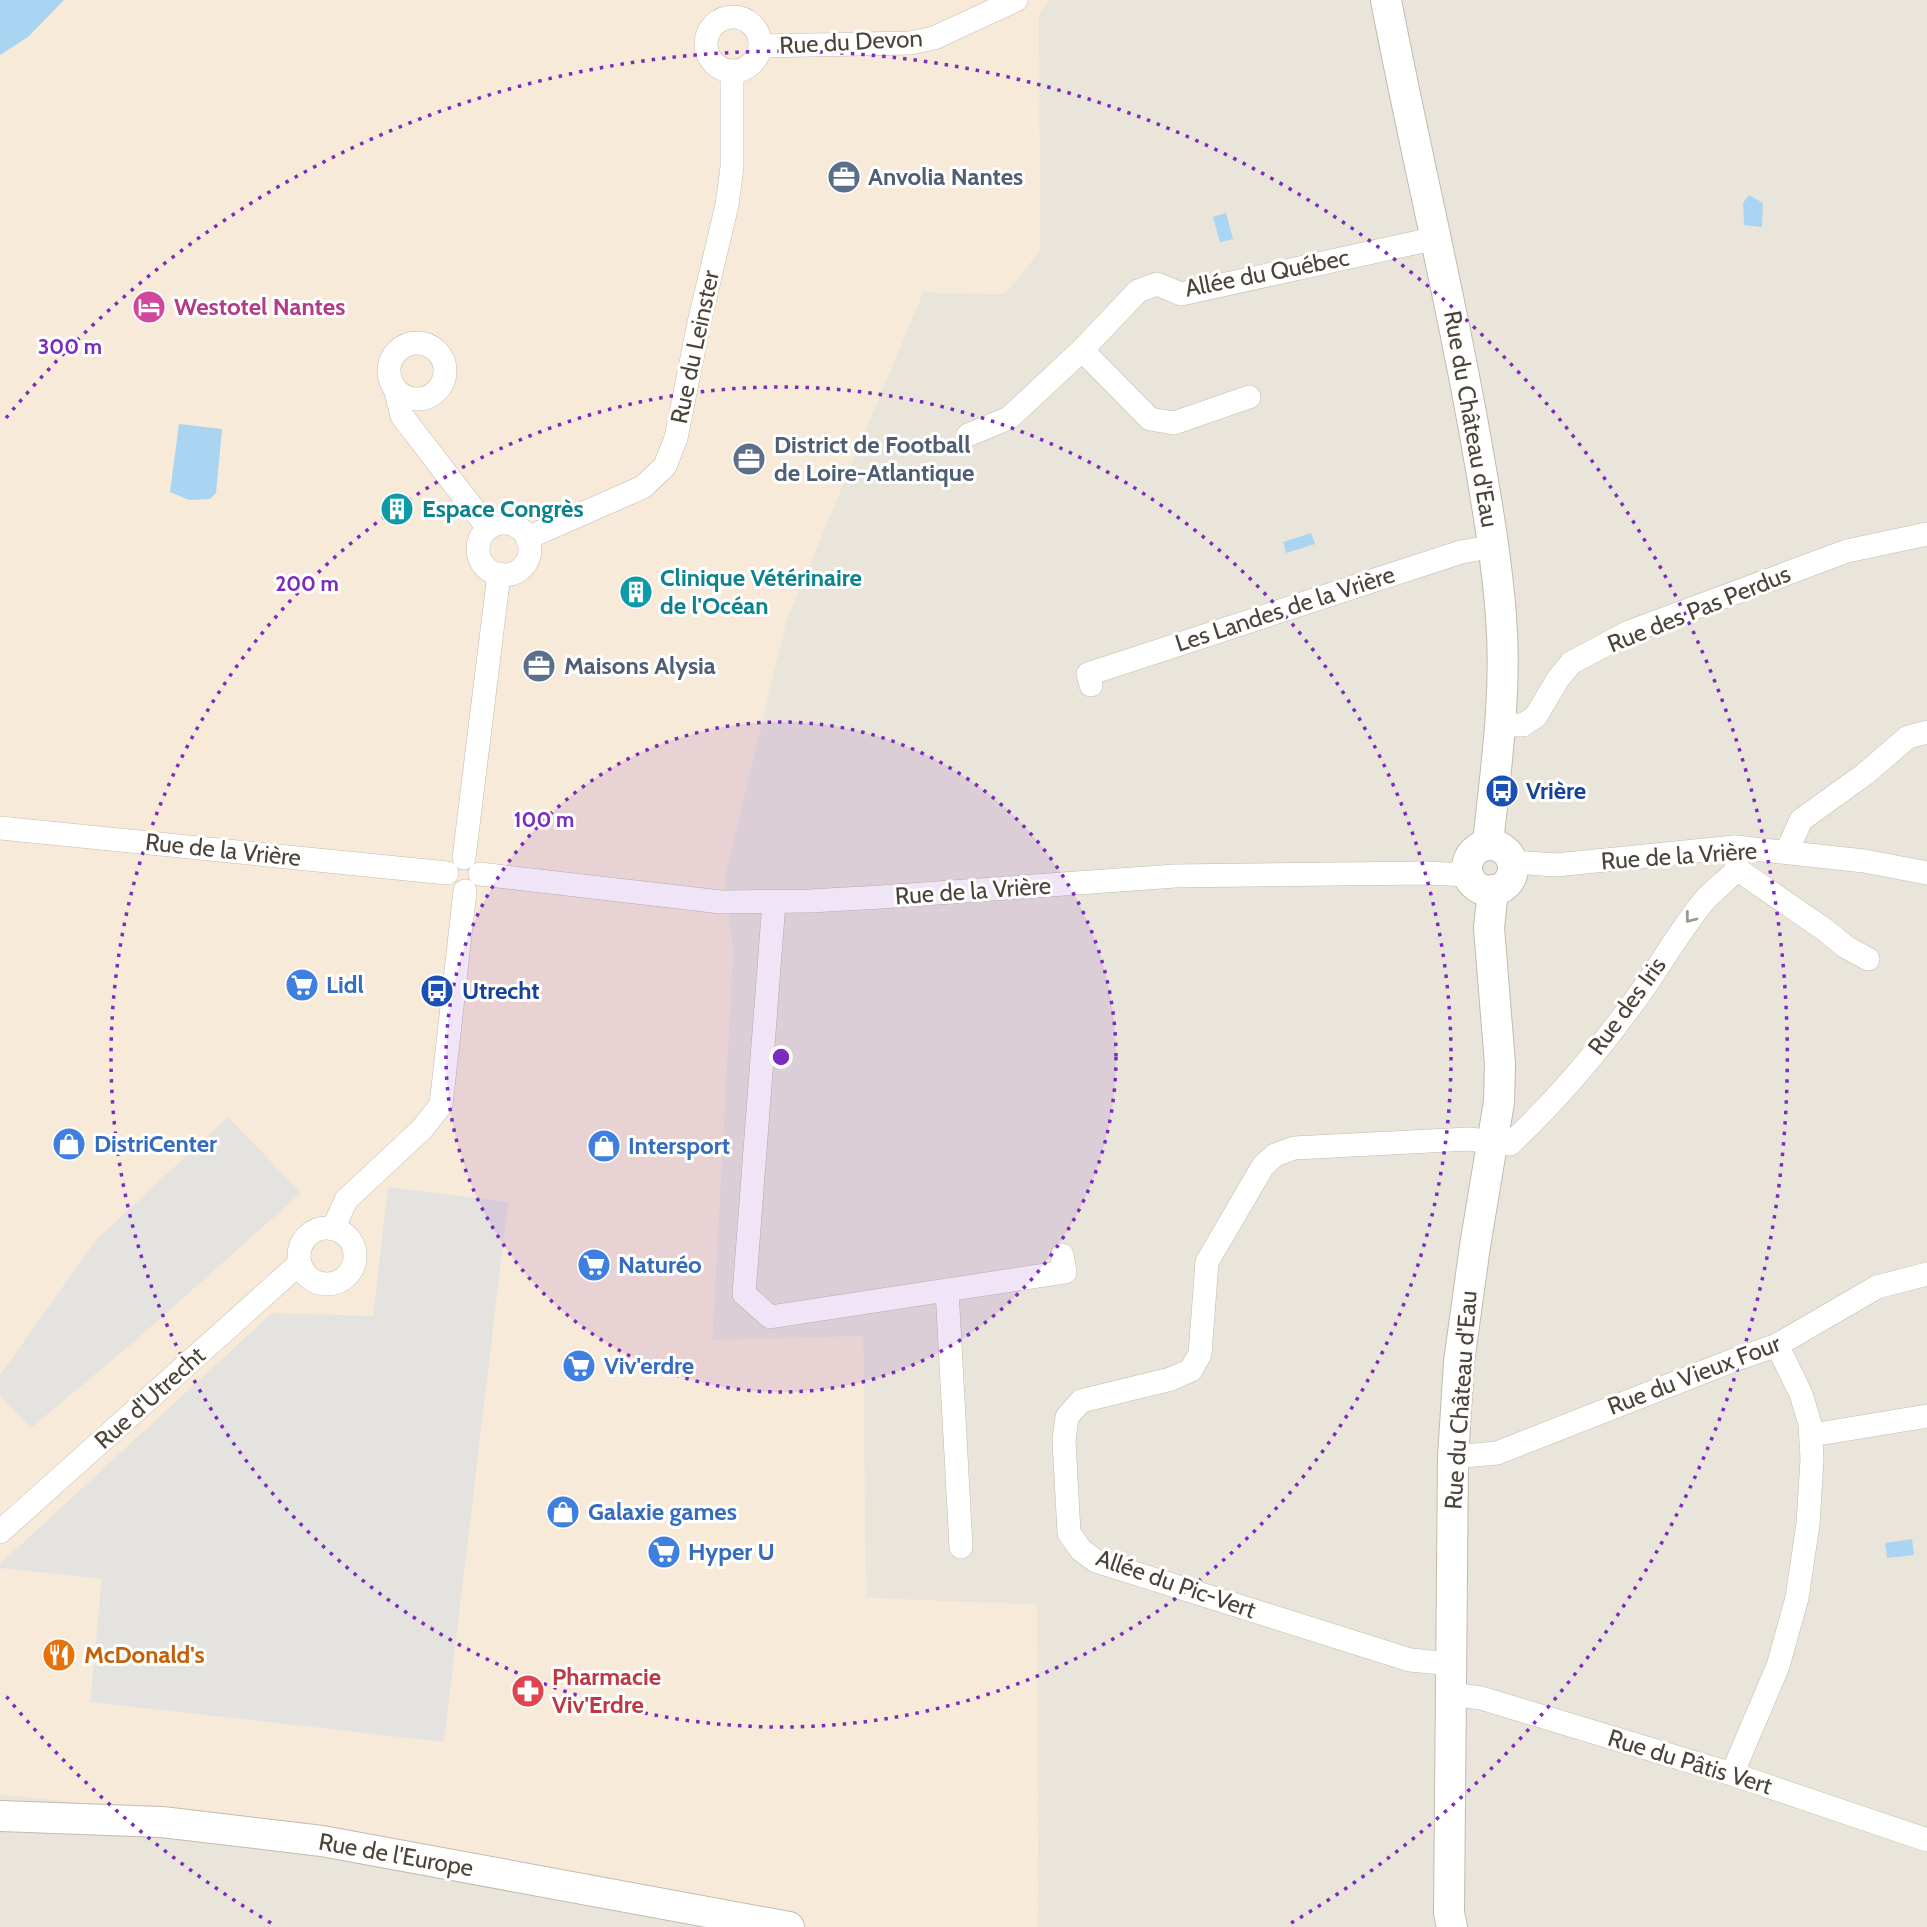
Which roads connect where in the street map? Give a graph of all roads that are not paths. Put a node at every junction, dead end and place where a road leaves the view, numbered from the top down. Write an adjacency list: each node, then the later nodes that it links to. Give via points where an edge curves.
1 (1016, 0): 4 (street, Rue du Devon, via 934,38 909,43)
2 (1386, 0): 6 (street, Rue du Château d'Eau)
3 (720, 10): 4 (street, via 749,22); 5 (street, via 706,45 717,66)
4 (761, 46): 5 (street, via 754,62)
5 (732, 71): 15 (street, Rue du Leinster, via 732,167 727,205 676,438 665,466 643,487)
6 (1437, 238): 7 (street, Allée du Québec, via 1181,294 1157,285 1138,291); 16 (street, Rue du Château d'Eau)
7 (1082, 349): 10 (street, via 1150,419 1174,422); 11 (street, Allée du Québec, via 1009,418)
8 (395, 388): 9 (street, via 410,398); 9 (street, via 390,363 402,348 419,343 436,351 445,367 441,385); 12 (street, via 402,416)
9 (427, 397): 12 (street)
10 (1249, 397)
11 (968, 435)
12 (418, 440): 13 (street)
13 (488, 528): 15 (street, via 510,524); 17 (street, via 478,551 485,566)
14 (1927, 534): 19 (street, Rue des Pas Perdus, via 1847,551 1629,632 1571,663 1536,716 1523,725)
15 (527, 538): 17 (street, via 529,553 522,567)
16 (1494, 546): 18 (street, Les Landes de la Vrière, via 1461,552 1088,674); 19 (street, Rue du Château d'Eau, via 1502,617)
17 (499, 574): 27 (street)
18 (1091, 685)
19 (1501, 725): 22 (street, Rue du Château d'Eau)
20 (1927, 733): 23 (street, via 1908,737 1801,820)
21 (0, 828): 27 (street, Rue de la Vrière)
22 (1488, 843): 25 (street, via 1503,848); 28 (street, via 1468,859)
23 (1787, 851): 24 (street, Rue de la Vrière); 26 (street, Rue de la Vrière)
24 (1736, 858): 25 (street, Rue de la Vrière, via 1556,865); 30 (street, via 1846,947); 31 (street, Rue des Iris, one-way to 31, via 1724,884 1689,920 1613,1029 1539,1117 1510,1144)
25 (1513, 862): 28 (street, via 1512,878 1501,889)
26 (1927, 873)
27 (464, 874): 29 (street, Rue de la Vrière, via 708,900); 32 (street, via 440,1105 422,1129 346,1200)
28 (1481, 883): 29 (street, Rue de la Vrière, via 1426,873 1175,876); 31 (street, Rue du Château d'Eau, via 1500,1064)
29 (774, 902): 38 (street, via 744,1294 770,1317)
30 (1868, 958)
31 (1493, 1142): 42 (street, Rue du Château d'Eau, via 1459,1362); 45 (street, Allée du Pic-Vert, via 1469,1139 1294,1148 1275,1155 1263,1166 1207,1262 1200,1354 1191,1370 1081,1401 1067,1417 1064,1440 1069,1533 1096,1561 1410,1660)
32 (333, 1229): 34 (street, via 307,1236); 34 (street, via 352,1246 354,1263 346,1275 334,1283 317,1282)
33 (1062, 1255): 38 (street, via 1065,1272)
34 (300, 1263): 43 (street, Rue d'Utrecht)
35 (1927, 1273): 39 (street, Rue du Vieux Four, via 1877,1286)
36 (1927, 1280): 37 (street)
37 (1927, 1286)
38 (947, 1290): 44 (street)
39 (1777, 1345): 41 (street, via 1801,1394); 42 (street, Rue du Vieux Four, via 1497,1453)
40 (1927, 1416): 41 (street)
41 (1812, 1435): 47 (street, via 1808,1524 1797,1598 1777,1666)
42 (1453, 1457): 45 (street, Rue du Château d'Eau)
43 (0, 1532)
44 (961, 1547)
45 (1451, 1664): 46 (street, Rue du Château d'Eau)
46 (1451, 1694): 47 (street, Rue du Pâtis Vert, via 1481,1698); 50 (street, Rue du Château d'Eau)
47 (1732, 1774): 49 (street, Rue du Pâtis Vert)
48 (0, 1816): 51 (street, Rue de l'Europe, via 162,1822 322,1841)
49 (1925, 1831)
50 (1449, 1922)
51 (789, 1927)

